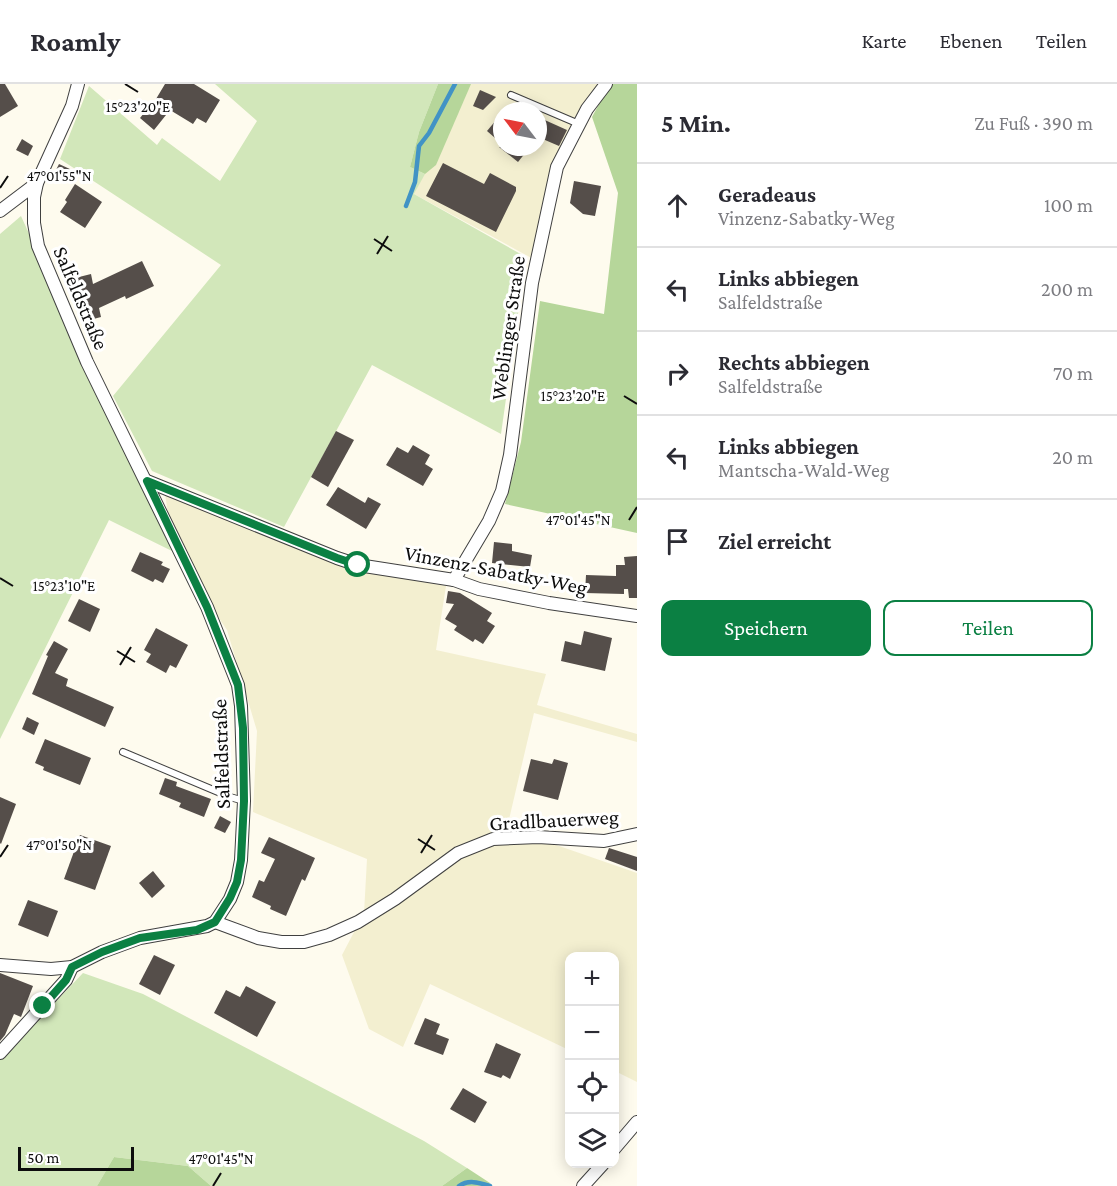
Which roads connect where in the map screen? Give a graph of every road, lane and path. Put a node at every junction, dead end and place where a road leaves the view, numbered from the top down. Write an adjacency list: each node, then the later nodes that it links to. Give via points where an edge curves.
1 (78, 84): 5 (street, Salfeldstraße)
2 (606, 84): 4 (street, Weblinger Straße)
3 (511, 95): 4 (lane)
4 (579, 124): 8 (street, Weblinger Straße, via 557,167 539,249 502,491)
5 (37, 183): 6 (street, Salfeldstraße); 7 (street, Salfeldstraße, via 33,197 38,246 87,362)
6 (0, 211)
7 (147, 481): 8 (street, Vinzenz-Sabatky-Weg, via 358,565); 11 (street, Salfeldstraße, via 207,607 238,685)
8 (454, 580): 9 (street, Vinzenz-Sabatky-Weg, via 549,603)
9 (637, 616)
10 (123, 752): 11 (lane)
11 (244, 801): 13 (street, Salfeldstraße, via 237,882)
12 (637, 834): 13 (street, Gradlbauerweg, via 604,841 493,839 458,853 358,922 304,942 258,938)
13 (215, 922): 15 (street, via 197,930 140,938)
14 (0, 965): 15 (street)
15 (72, 967): 16 (street, via 66,980)
16 (0, 1053)
17 (637, 1122): 18 (street)
18 (619, 1144)
19 (599, 1168): 20 (street)
20 (583, 1186)

